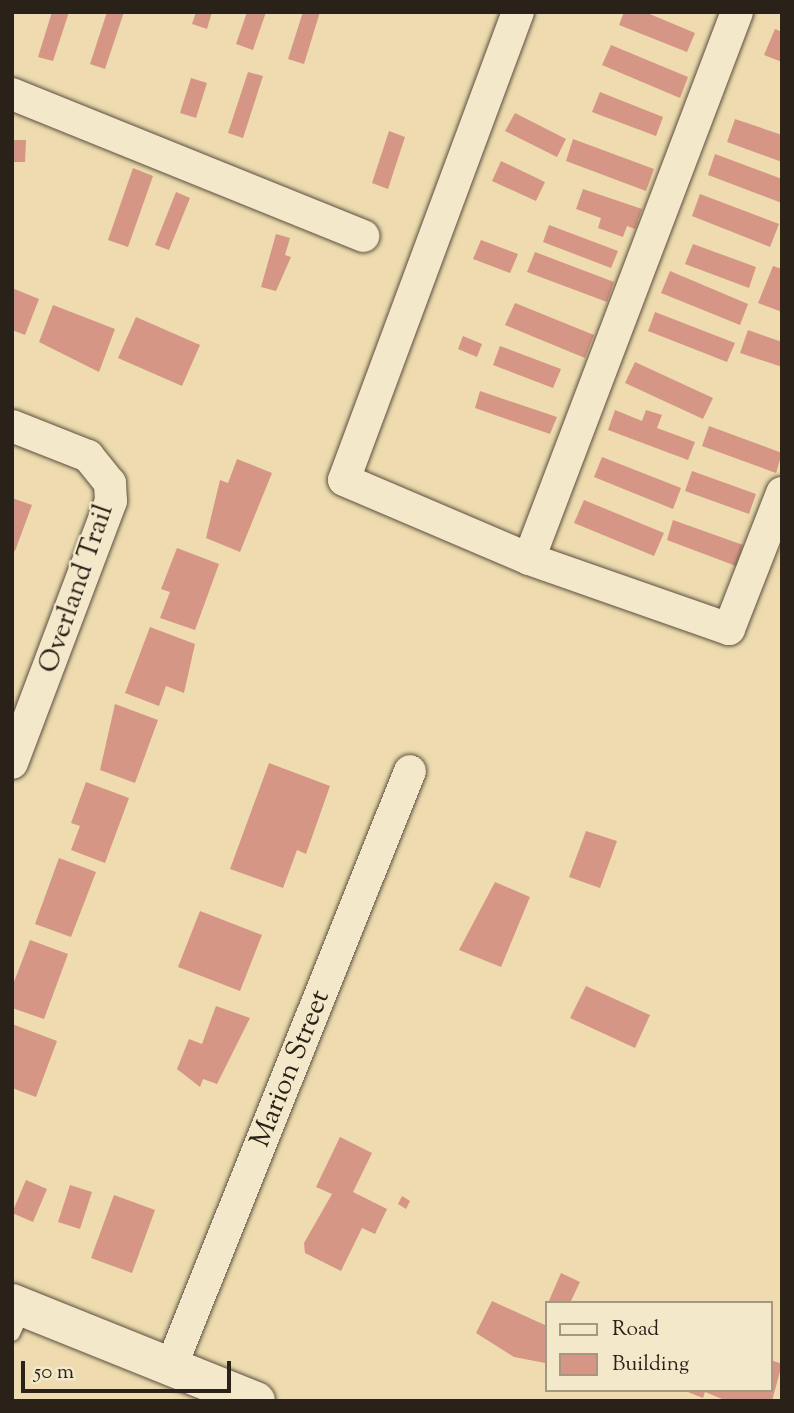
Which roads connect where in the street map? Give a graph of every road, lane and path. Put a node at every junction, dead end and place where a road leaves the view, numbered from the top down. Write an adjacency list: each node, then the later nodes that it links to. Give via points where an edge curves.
1 (518, 12): 7 (street, via 344,480)
2 (737, 12): 7 (street)
3 (12, 94): 4 (street)
4 (363, 236)
5 (12, 426): 8 (street, Overland Trail, via 88,456 110,483 111,501)
6 (782, 493): 7 (street, via 729,629)
7 (529, 559)
8 (12, 763)
9 (410, 771): 11 (street, Marion Street)
10 (16, 1315): 11 (street)
11 (171, 1367): 12 (street)
12 (249, 1399)

